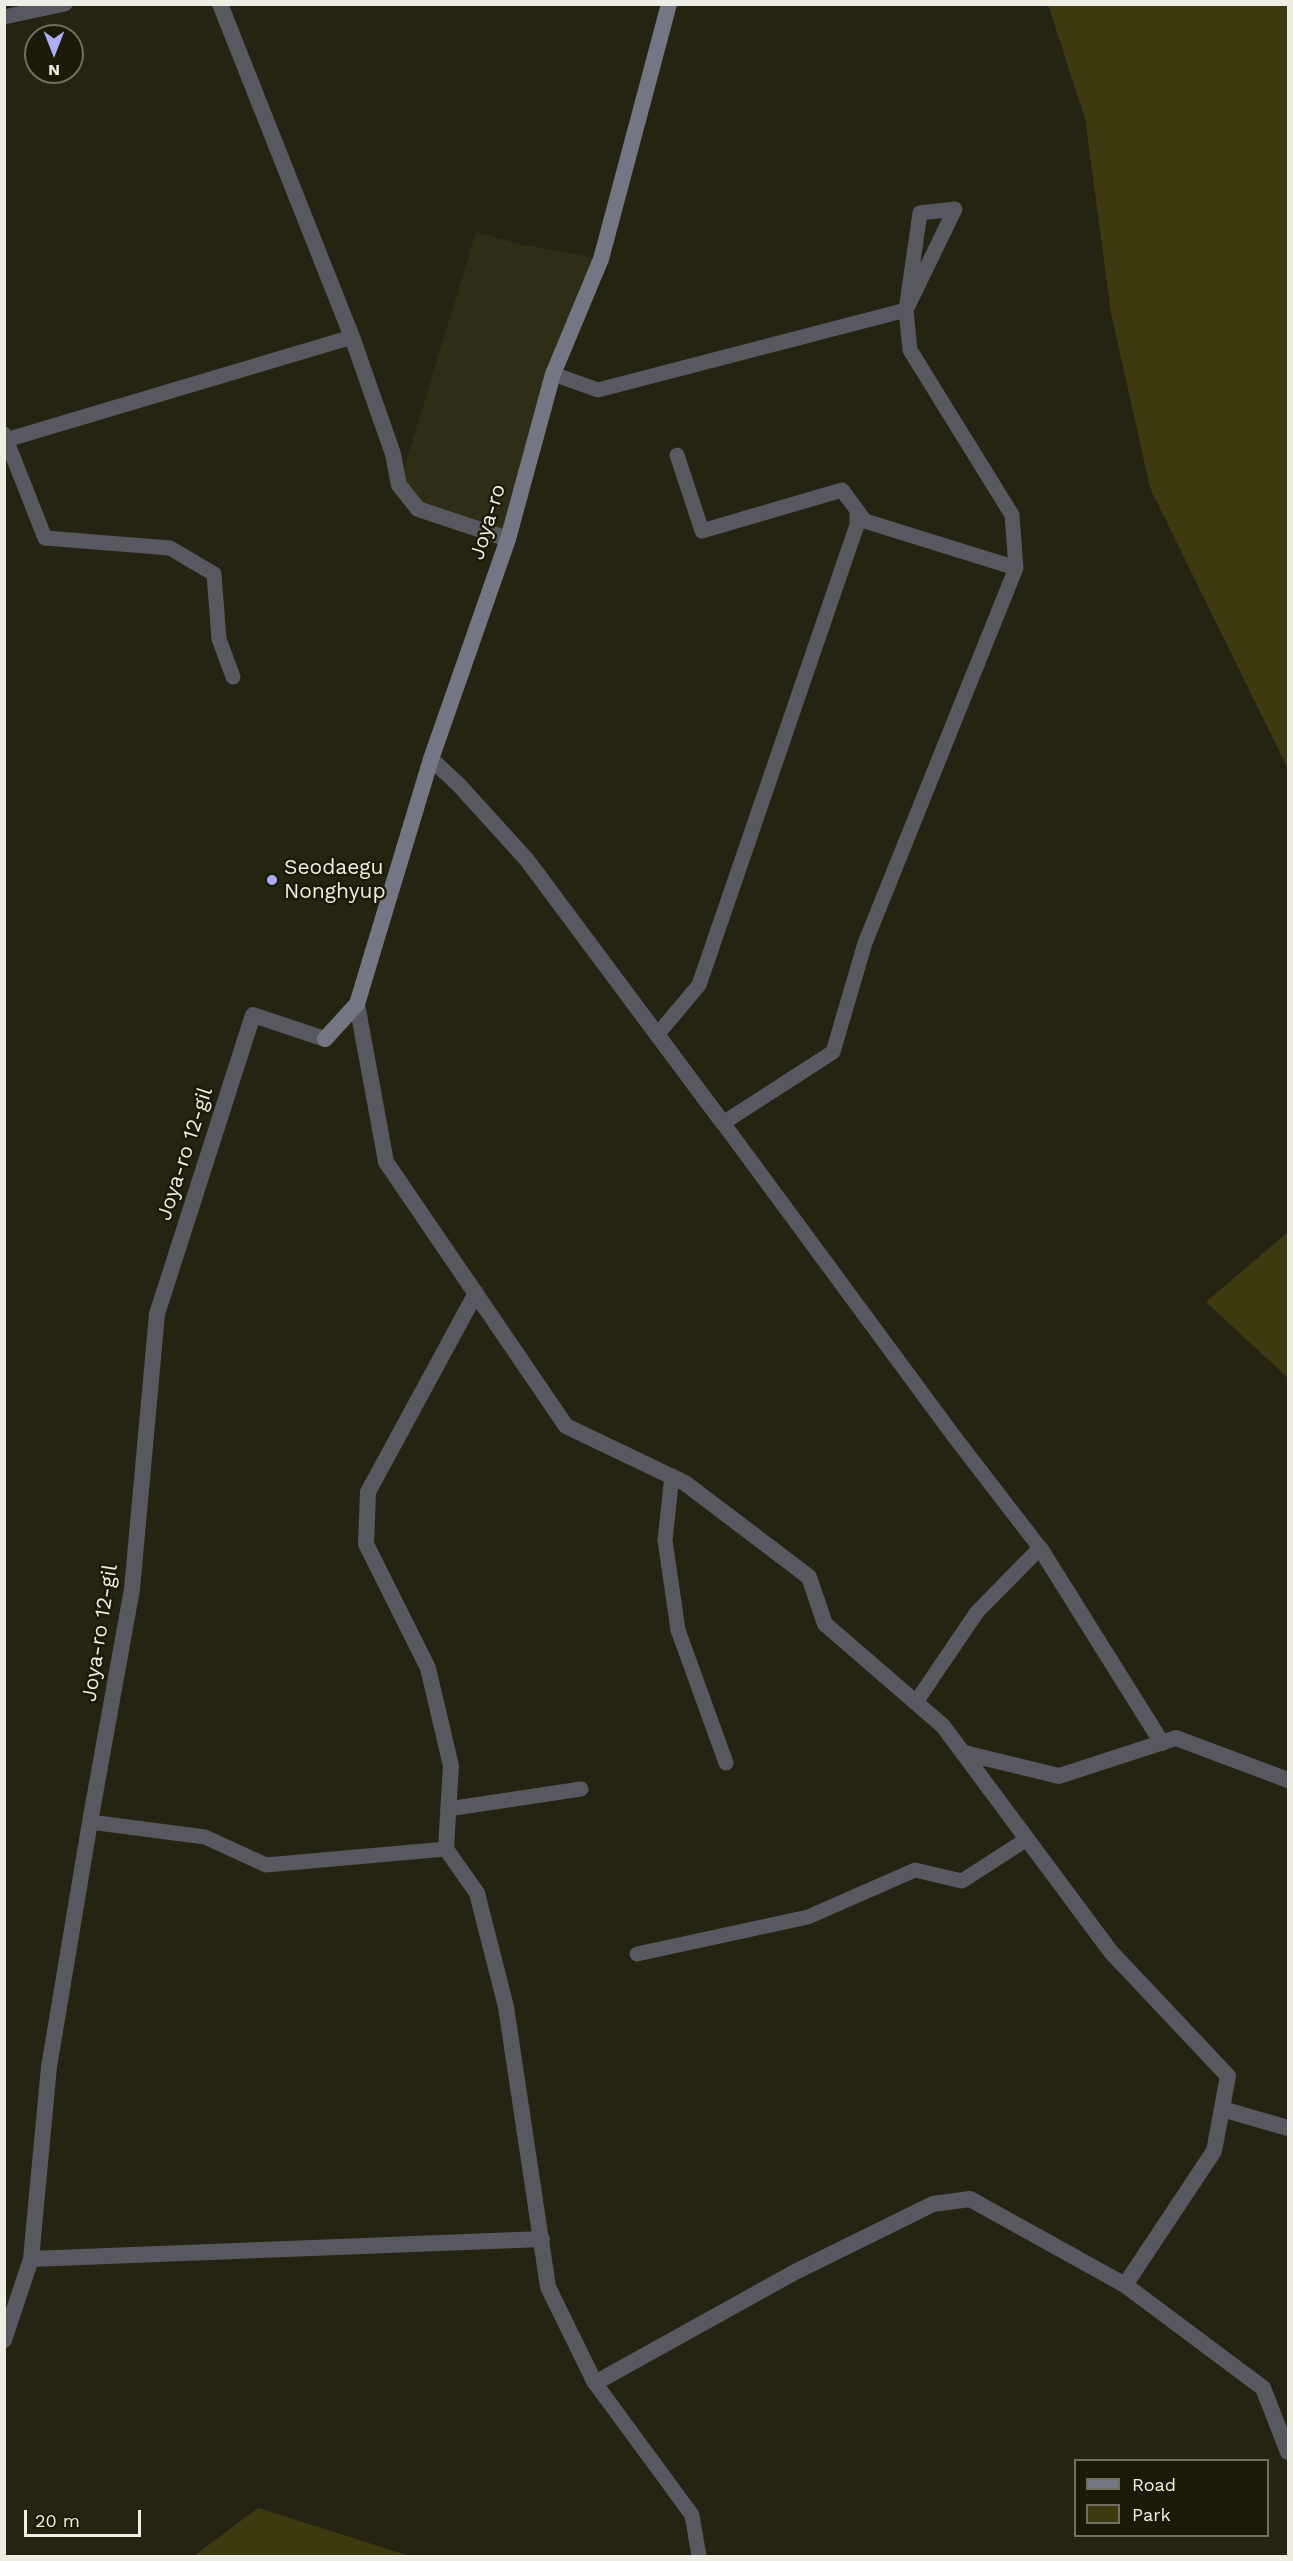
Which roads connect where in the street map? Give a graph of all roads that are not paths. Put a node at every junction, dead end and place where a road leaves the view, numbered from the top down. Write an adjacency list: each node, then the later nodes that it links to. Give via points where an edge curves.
1 (65, 4): 4 (lane)
2 (220, 4): 6 (street)
3 (669, 4): 7 (main road, Joya-ro, via 602,259)
4 (4, 17)
5 (906, 310): 5 (lane, via 940,239 955,209 920,213); 7 (lane, via 598,390); 12 (lane, via 910,350 1012,514)
6 (352, 337): 8 (lane); 11 (street, via 393,454 399,485 418,509)
7 (553, 374): 11 (main road, Joya-ro)
8 (5, 437): 13 (lane, via 45,538 170,548 214,574 219,639)
9 (677, 455): 10 (lane, via 702,531 842,490)
10 (857, 511): 12 (lane, via 865,521); 16 (lane, via 857,525 699,985)
11 (508, 539): 14 (main road, Joya-ro)
12 (1016, 568): 18 (lane, via 865,943 833,1053)
13 (233, 677)
14 (431, 759): 15 (main road, Joya-ro); 16 (street, via 527,860)
15 (357, 1004): 17 (main road, Joya-ro); 19 (street, via 386,1162)
16 (657, 1035): 18 (street)
17 (325, 1040): 29 (street, Joya-ro 12-gil, via 253,1015 157,1314 132,1589)
18 (723, 1123): 21 (lane)
19 (476, 1293): 20 (street, via 566,1426); 28 (street, via 368,1492 366,1544 428,1668 451,1766)
20 (672, 1476): 22 (street, via 809,1577 825,1623); 25 (lane, via 665,1540 678,1630)
21 (1040, 1548): 22 (lane, via 977,1612); 23 (street)
22 (916, 1702): 24 (street, via 943,1725)
23 (1162, 1743): 24 (street, via 1059,1776); 26 (street, via 1176,1738)
24 (964, 1753): 30 (street)
25 (726, 1762)
26 (1288, 1780)
27 (581, 1788): 28 (lane)
28 (448, 1809): 31 (street)
29 (90, 1822): 31 (lane, via 205,1837 266,1865); 36 (street, Joya-ro 12-gil, via 49,2067)
30 (1027, 1839): 32 (lane, via 962,1881 915,1870 808,1917); 33 (street, via 1111,1952 1228,2076)
31 (446, 1849): 35 (street, via 477,1893 506,2007)
32 (637, 1954)
33 (1222, 2109): 34 (street); 37 (street, via 1214,2151)
34 (1288, 2128)
35 (542, 2239): 36 (street); 39 (street, via 548,2287)
36 (31, 2259): 38 (street, Joya-ro 12-gil)
37 (1125, 2286): 39 (street, via 970,2199 933,2204 795,2272); 40 (street, via 1263,2388)
38 (4, 2340)
39 (595, 2383): 41 (lane, via 692,2516)
40 (1288, 2452)
41 (699, 2556)

